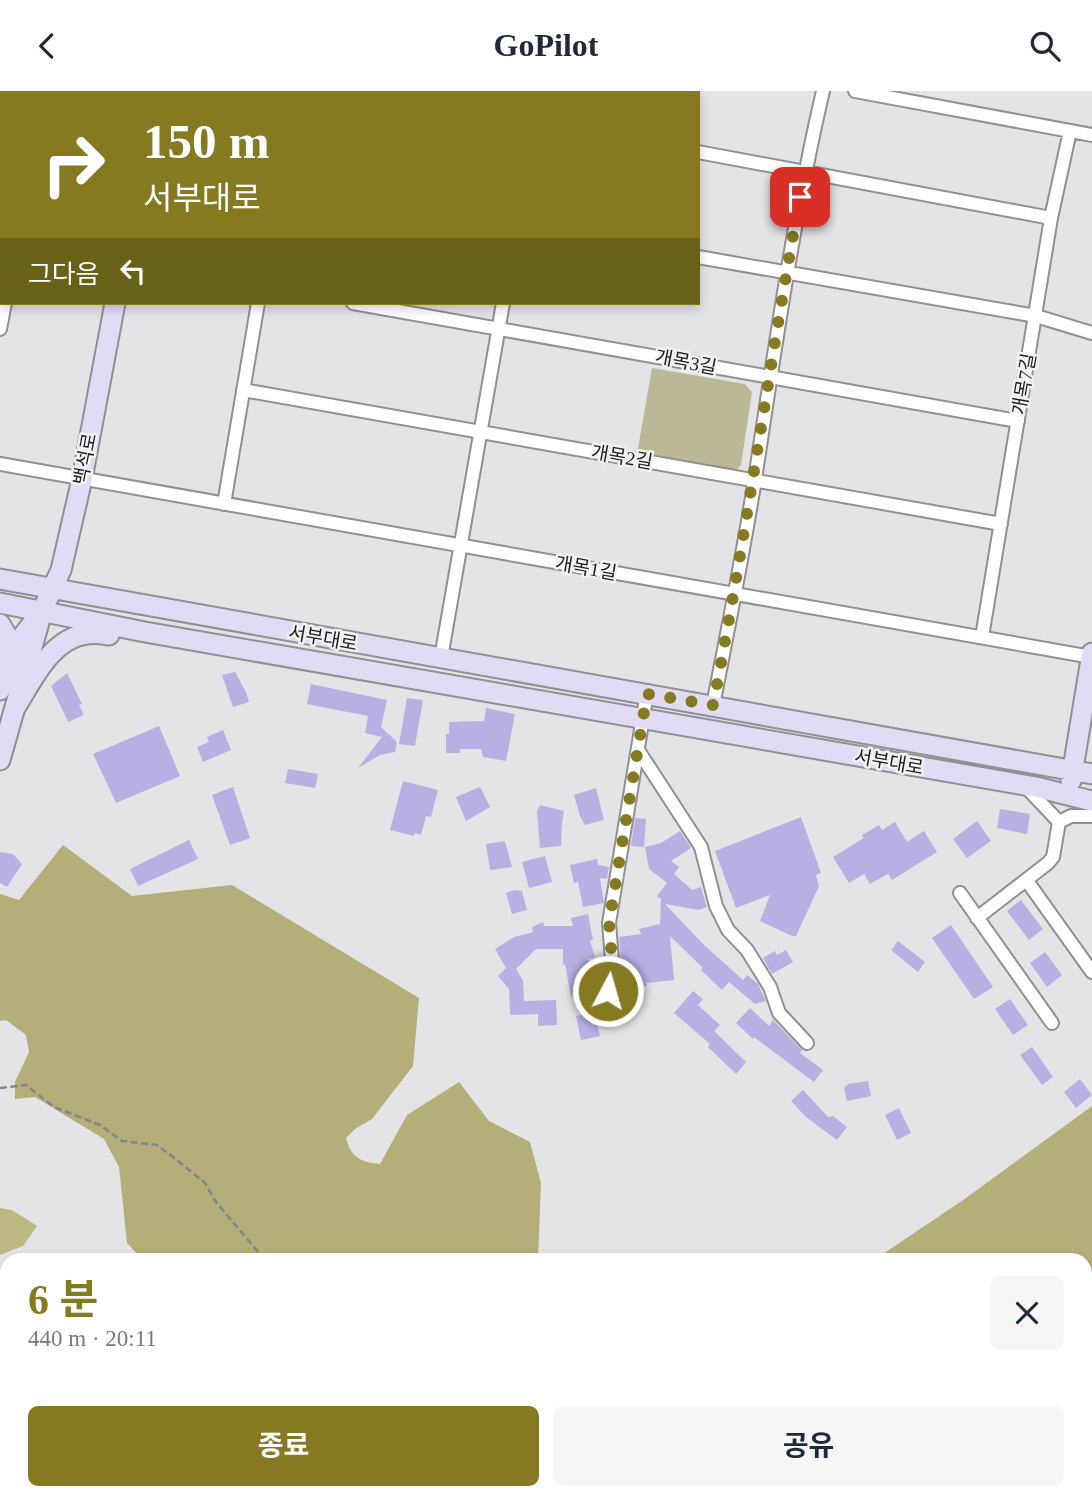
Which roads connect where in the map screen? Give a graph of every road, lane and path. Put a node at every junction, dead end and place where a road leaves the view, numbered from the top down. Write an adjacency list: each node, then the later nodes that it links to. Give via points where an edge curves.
1 (823, 91): 6 (street)
2 (855, 91): 3 (street)
3 (1070, 131): 4 (street); 7 (street, 개목7길)
4 (1092, 135)
5 (700, 152): 6 (street)
6 (804, 172): 7 (street); 9 (street)
7 (1051, 218): 15 (street, 개목7길)
8 (700, 257): 9 (street)
9 (786, 273): 15 (street); 19 (street)
10 (5, 305): 17 (street)
11 (115, 305): 24 (main road, 백석로)
12 (258, 305): 20 (street)
13 (365, 305): 16 (street, 개목3길)
14 (502, 305): 16 (street)
15 (1036, 316): 18 (street); 21 (street, 개목7길)
16 (498, 327): 19 (street, 개목3길); 22 (street)
17 (0, 329)
18 (1092, 333)
19 (769, 378): 21 (street, 개목3길); 25 (street)
20 (243, 390): 22 (street, 개목2길); 26 (street)
21 (1018, 421): 27 (street, 개목7길)
22 (479, 433): 25 (street, 개목2길); 28 (street)
23 (0, 464): 24 (street, 개목1길)
24 (82, 479): 26 (street, 개목1길); 30 (main road, 백석로)
25 (754, 480): 27 (street, 개목2길); 31 (street)
26 (224, 504): 28 (street, 개목1길)
27 (1001, 524): 36 (street, 개목7길)
28 (459, 545): 31 (street, 개목1길); 38 (street)
29 (0, 579): 30 (main road, 서부대로)
30 (54, 588): 33 (main road, 백석로); 38 (main road, 서부대로)
31 (735, 594): 36 (street, 개목1길); 41 (street)
32 (0, 603): 33 (main road, 서부대로)
33 (42, 611): 35 (main road, 서부대로); 39 (main road, 백석로, via 21,638); 42 (main road, 백석로)
34 (0, 624): 39 (main road, via 7,636)
35 (145, 632): 42 (main road, via 86,634 65,642 46,659); 43 (main road, 서부대로)
36 (982, 637): 37 (street, 개목1길)
37 (1092, 655): 46 (main road)
38 (441, 658): 40 (main road, 서부대로)
39 (2, 685)
40 (647, 694): 41 (main road, 서부대로); 43 (street)
41 (713, 705): 46 (main road, 서부대로)
42 (15, 708): 45 (main road, 백석로)
43 (644, 721): 44 (street); 47 (main road, 서부대로)
44 (638, 750): 56 (street, via 609,923 612,960); 58 (street, via 701,848 716,906 728,930 747,950 779,1013)
45 (0, 760)
46 (1082, 772): 48 (main road)
47 (1024, 785): 48 (main road, 서부대로); 51 (street)
48 (1068, 796): 49 (main road, 서부대로)
49 (1092, 800)
50 (1092, 816): 51 (street, via 1071,815)
51 (1059, 822): 52 (street, via 1053,857)
52 (1027, 881): 54 (street); 55 (street)
53 (960, 893): 54 (street)
54 (977, 918): 57 (street)
55 (1092, 972)
56 (608, 991)
57 (1052, 1023)
58 (807, 1043)
59 (0, 1088): 60 (path, via 26,1085 54,1107 100,1125 122,1140 156,1145 205,1183)
60 (259, 1253)

